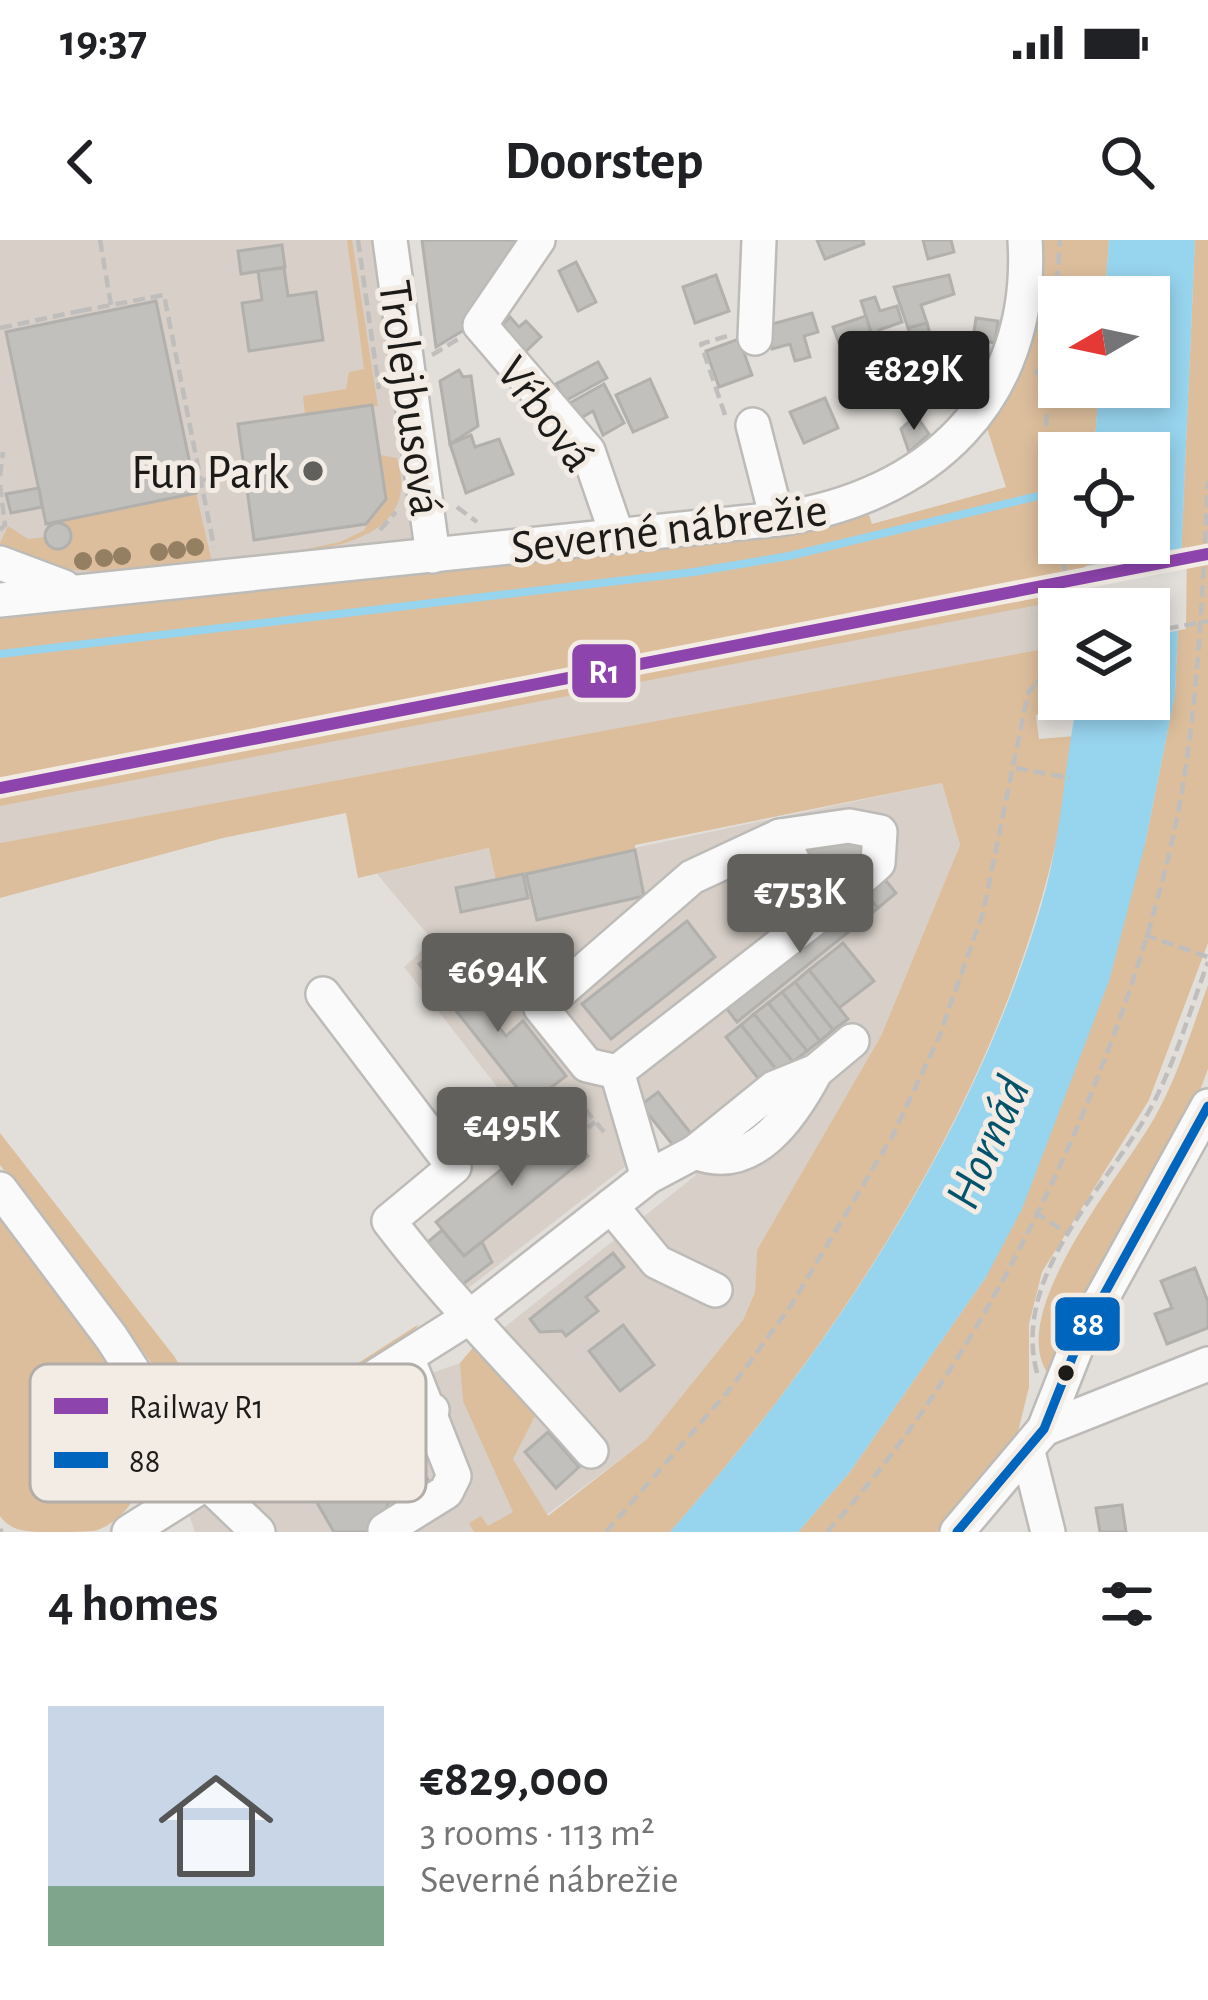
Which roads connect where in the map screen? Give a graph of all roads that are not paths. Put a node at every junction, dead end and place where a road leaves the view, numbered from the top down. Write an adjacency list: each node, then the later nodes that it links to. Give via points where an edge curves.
1 (390, 240): 9 (street, Trolejbusová)
2 (538, 240): 8 (street, Vŕbová, via 480,325 584,444)
3 (759, 240): 5 (street)
4 (1025, 240): 7 (street, Severné nábrežie, via 1019,334 970,421 896,485 842,507)
5 (755, 333)
6 (741, 425): 7 (street)
7 (777, 519): 8 (street, Severné nábrežie)
8 (616, 535): 9 (street, Severné nábrežie)
9 (433, 556): 11 (street, Severné nábrežie)
10 (0, 563): 11 (street)
11 (89, 593): 12 (street, Severné nábrežie)
12 (0, 600)
13 (780, 836): 14 (street); 14 (street, via 850,826 880,832 878,862); 17 (street, via 692,877 542,1008 587,1065)
14 (820, 914): 17 (street)
15 (323, 994): 23 (street, via 454,1167 389,1221 449,1300)
16 (852, 1041): 19 (street, via 816,1071 792,1117 739,1158 695,1152)
17 (617, 1072): 19 (street)
18 (1208, 1106): 32 (street)
19 (647, 1177): 21 (street)
20 (0, 1189): 25 (street)
21 (611, 1206): 22 (street, via 657,1262); 23 (street)
22 (715, 1290)
23 (471, 1316): 24 (street); 33 (street)
24 (407, 1358): 26 (street); 27 (street)
25 (129, 1364)
26 (397, 1364)
27 (410, 1364)
28 (1208, 1364): 32 (street)
29 (426, 1398): 30 (street)
30 (432, 1410): 31 (street); 34 (street, via 452,1484)
31 (426, 1411)
32 (1041, 1426): 41 (street); 42 (street)
33 (591, 1450)
34 (426, 1501)
35 (172, 1502): 39 (street)
36 (227, 1502): 40 (street)
37 (425, 1502): 38 (street)
38 (385, 1529)
39 (129, 1532)
40 (258, 1532)
41 (958, 1532)
42 (1048, 1532)

